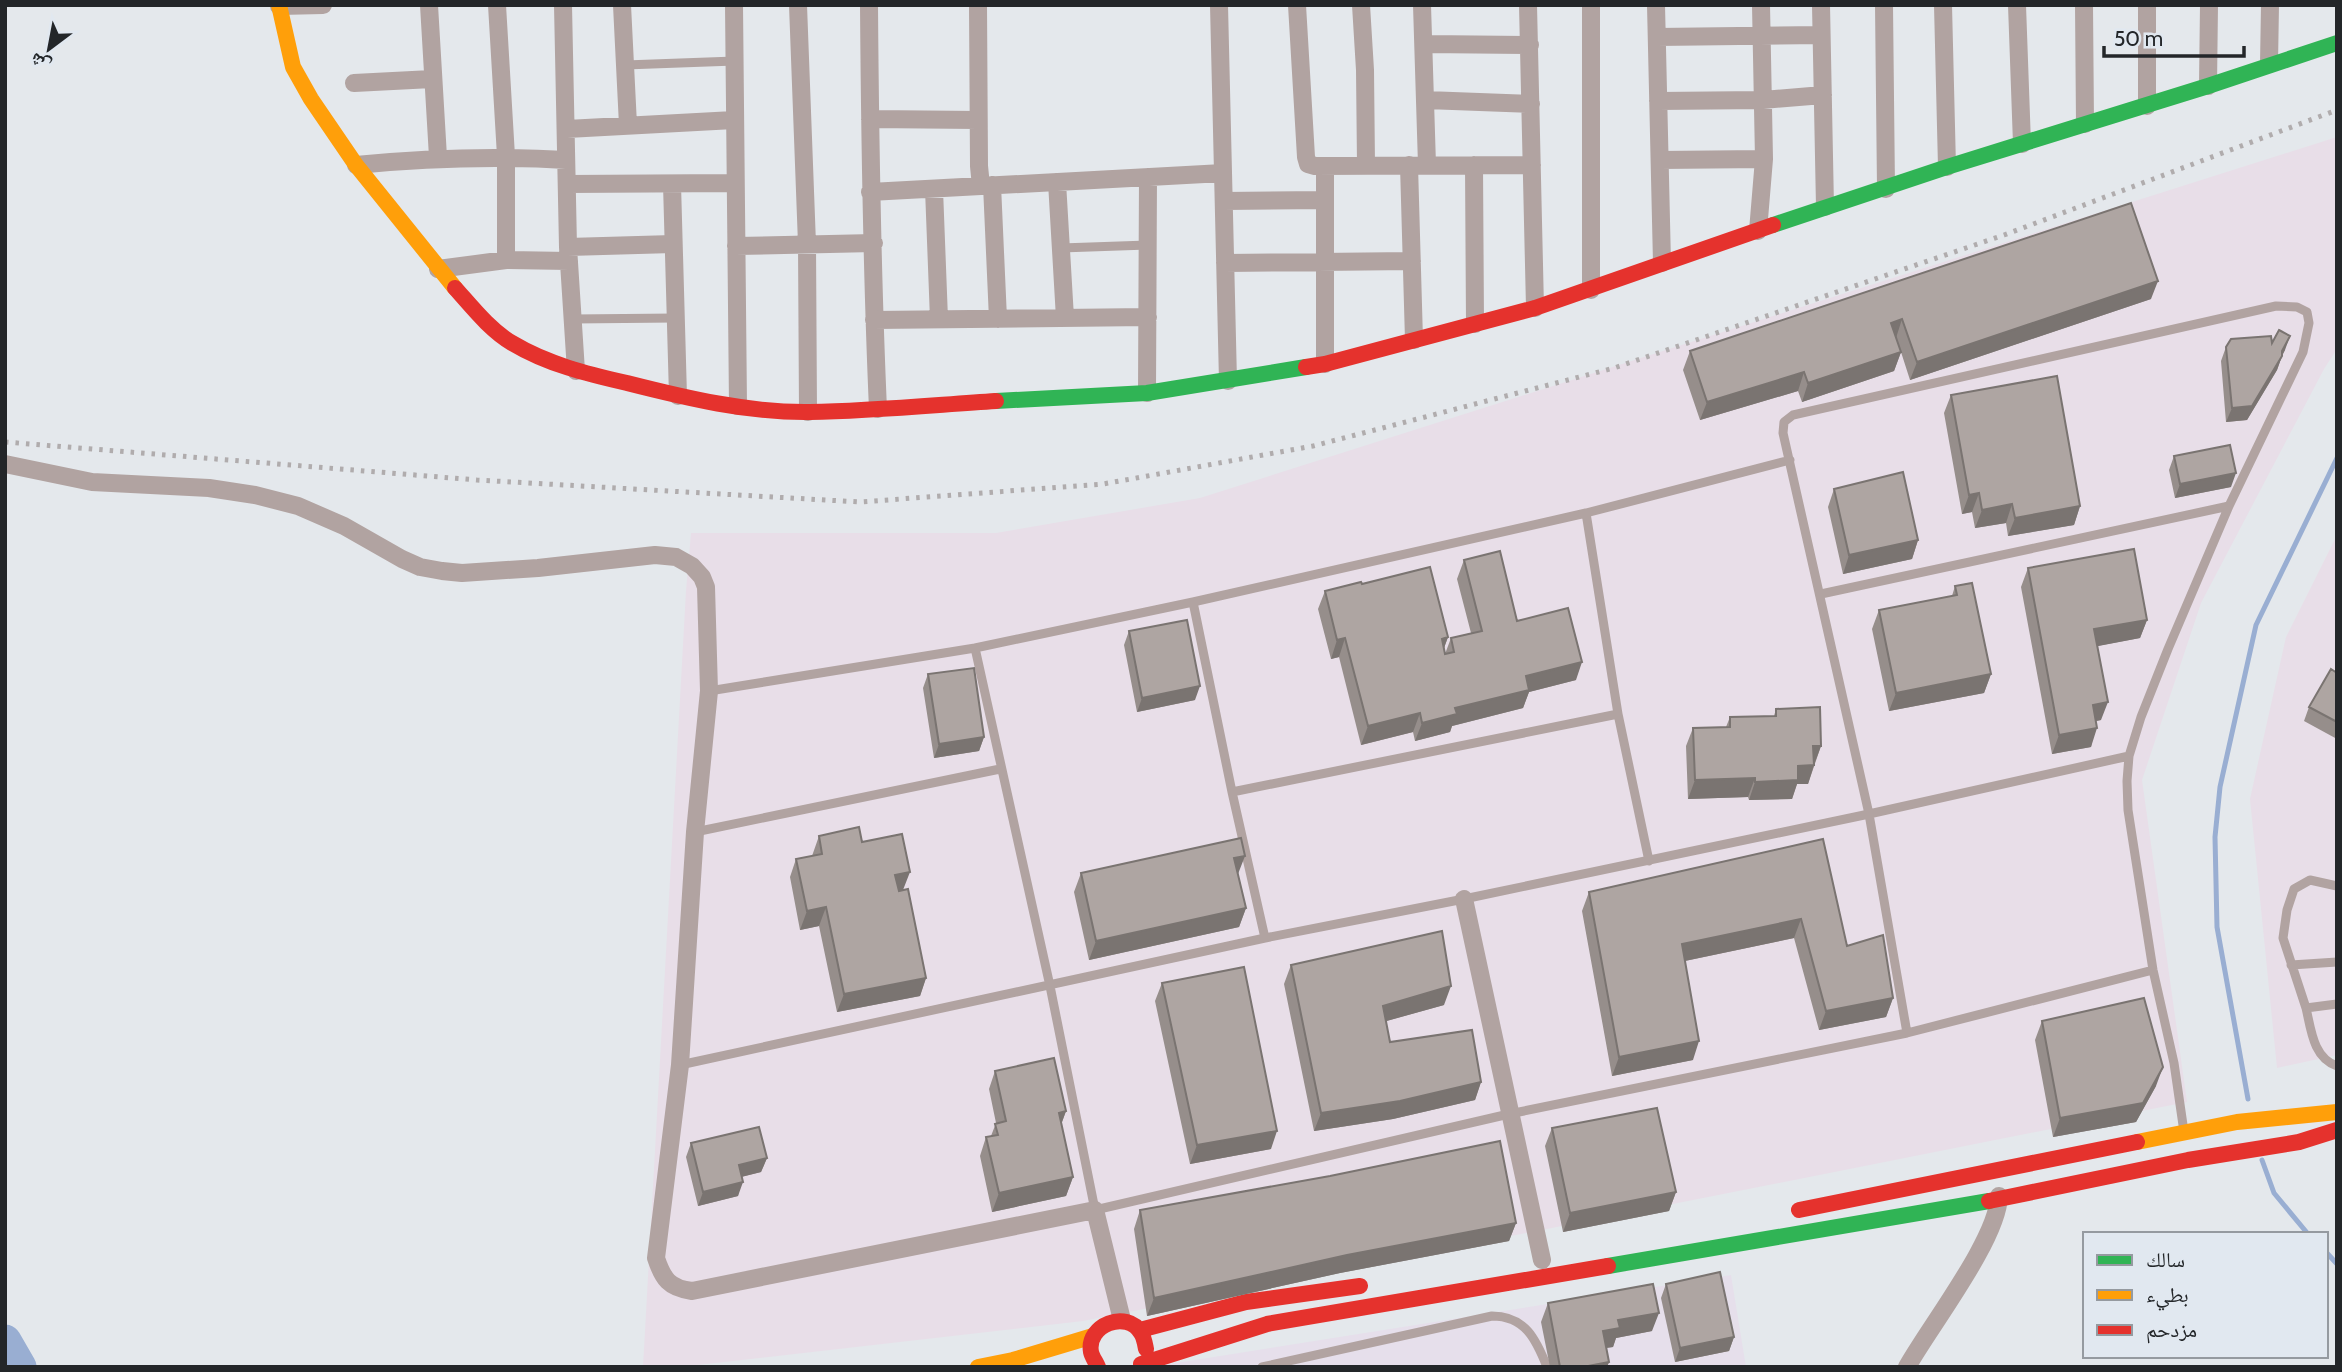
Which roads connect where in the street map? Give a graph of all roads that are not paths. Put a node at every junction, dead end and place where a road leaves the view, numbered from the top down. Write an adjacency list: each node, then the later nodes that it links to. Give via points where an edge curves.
1 (279, 5): 2 (street); 58 (main road, via 293,67)
2 (323, 5)
3 (429, 5): 36 (street)
4 (497, 5): 52 (street)
5 (563, 5): 50 (street)
6 (622, 5): 35 (street)
7 (734, 5): 33 (street)
8 (798, 5): 80 (street)
9 (869, 5): 45 (street)
10 (978, 5): 47 (street)
11 (1219, 5): 64 (street)
12 (1297, 5): 62 (street, via 1306,157 1308,164)
13 (1361, 5): 59 (street)
14 (1422, 5): 31 (street)
15 (1528, 5): 32 (street)
16 (1591, 5): 91 (street)
17 (1656, 5): 29 (street)
18 (1761, 5): 27 (street)
19 (1821, 5): 28 (street)
20 (1884, 5): 72 (street)
21 (1943, 5): 63 (street)
22 (2017, 5): 51 (street)
23 (2084, 5): 48 (street)
24 (2147, 5): 44 (street)
25 (2209, 5): 38 (street)
26 (2270, 5): 34 (street)
27 (1762, 34): 28 (street); 29 (street); 41 (street)
28 (1821, 35): 39 (street)
29 (1657, 37): 42 (street)
30 (2337, 43): 34 (main road)
31 (1425, 44): 32 (street); 40 (street)
32 (1530, 45): 43 (street)
33 (735, 61): 35 (lane); 46 (street)
34 (2269, 64): 38 (main road)
35 (625, 65): 49 (street)
36 (432, 79): 37 (street); 53 (street)
37 (354, 83)
38 (2208, 86): 44 (main road)
39 (1823, 95): 41 (street); 76 (street)
40 (1426, 100): 43 (street); 60 (street)
41 (1763, 100): 42 (street); 54 (street)
42 (1658, 101): 56 (street)
43 (1531, 104): 57 (street)
44 (2147, 106): 48 (main road)
45 (870, 119): 47 (street); 73 (street)
46 (734, 120): 49 (street); 67 (street)
47 (978, 120): 70 (street)
48 (2085, 124): 51 (main road)
49 (628, 125): 50 (street)
50 (567, 129): 55 (street)
51 (2022, 144): 63 (main road)
52 (506, 156): 53 (street); 55 (street); 85 (street)
53 (438, 157): 58 (street)
54 (1764, 159): 56 (street); 77 (street)
55 (566, 160): 68 (street)
56 (1660, 160): 89 (street)
57 (1532, 164): 61 (street); 92 (street)
58 (356, 165): 90 (main road)
59 (1366, 165): 60 (street); 62 (street)
60 (1418, 165): 61 (street); 87 (street)
61 (1474, 165): 100 (street)
62 (1325, 166): 74 (street)
63 (1947, 167): 72 (main road)
64 (1223, 173): 65 (street); 75 (street)
65 (1148, 177): 66 (street); 81 (street)
66 (1057, 182): 70 (street); 83 (street)
67 (735, 183): 69 (street); 82 (street)
68 (567, 184): 69 (street); 84 (street)
69 (672, 184): 79 (street)
70 (986, 186): 71 (street); 98 (street)
71 (934, 188): 73 (street); 97 (street)
72 (1886, 189): 76 (main road)
73 (870, 192): 78 (street)
74 (1324, 200): 75 (street); 86 (street)
75 (1224, 201): 88 (street)
76 (1825, 207): 77 (main road)
77 (1758, 231): 89 (main road)
78 (874, 243): 80 (street); 99 (street)
79 (673, 244): 84 (street); 94 (street)
80 (807, 244): 82 (street); 109 (street)
81 (1148, 245): 83 (lane); 93 (street)
82 (736, 246): 107 (street)
83 (1061, 248): 95 (street)
84 (569, 254): 85 (street); 96 (street)
85 (506, 260): 90 (street)
86 (1325, 261): 87 (street); 88 (street); 102 (street)
87 (1412, 261): 101 (street)
88 (1224, 263): 104 (street)
89 (1662, 263): 91 (main road)
90 (438, 269): 103 (main road, via 510,342)
91 (1591, 289): 92 (main road)
92 (1535, 308): 100 (main road)
93 (1148, 317): 95 (street); 105 (street)
94 (676, 318): 96 (lane); 106 (street)
95 (1065, 318): 98 (street)
96 (573, 319): 103 (street)
97 (939, 319): 98 (street); 99 (street)
98 (998, 319)
99 (874, 320): 108 (street)
100 (1475, 324): 101 (main road)
101 (1414, 340): 102 (main road)
102 (1325, 364): 104 (main road)
103 (576, 371): 106 (main road)
104 (1228, 381): 105 (main road)
105 (1147, 393): 108 (main road)
106 (678, 396): 107 (main road)
107 (738, 407): 109 (main road)
108 (878, 409): 109 (main road)
109 (808, 412)
110 (1790, 460): 112 (lane, via 1783,433 1784,422 1793,415 2276,306 2297,307 2306,312 2309,323 2303,352); 113 (lane); 114 (lane)
111 (5, 464): 117 (street, via 92,482 209,488 266,498 298,506 402,559 442,571 676,557 692,566 706,587)
112 (2229, 506): 114 (lane); 119 (lane, via 2168,649)
113 (1586, 513): 115 (lane); 118 (lane)
114 (1821, 594): 122 (lane)
115 (1193, 602): 116 (lane); 121 (lane)
116 (975, 648): 117 (lane); 120 (lane)
117 (709, 691): 123 (street)
118 (1618, 714): 121 (lane); 124 (lane)
119 (2129, 756): 122 (lane); 130 (lane, via 2128,810)
120 (1000, 769): 123 (lane); 131 (lane)
121 (1232, 792): 127 (lane)
122 (1870, 814): 124 (lane); 134 (lane)
123 (695, 832): 135 (street)
124 (1649, 861): 126 (lane)
125 (2337, 887): 129 (lane, via 2310,880 2294,888 2283,938)
126 (1464, 899): 127 (lane); 138 (street)
127 (1265, 938): 131 (lane)
128 (2337, 962): 129 (lane)
129 (2291, 965): 133 (lane)
130 (2153, 970): 134 (lane); 140 (lane, via 2174,1063)
131 (1050, 986): 135 (lane); 143 (lane)
132 (2337, 1004): 133 (lane)
133 (2306, 1008): 136 (lane, via 2316,1049)
134 (1907, 1033): 138 (lane)
135 (680, 1065): 143 (street, via 656,1258 661,1274 677,1289 692,1291)
136 (2337, 1066)
137 (2337, 1112): 140 (main road, via 2301,1114)
138 (1509, 1114): 143 (lane); 147 (street)
139 (2337, 1130): 140 (main road, via 2299,1142)
140 (2186, 1146): 141 (main road); 142 (main road)
141 (1993, 1173): 142 (street); 144 (main road)
142 (2000, 1199): 146 (main road); 156 (street, via 1992,1226 1971,1265)
143 (1095, 1210): 149 (street, via 1110,1280)
144 (1777, 1214)
145 (1710, 1227): 146 (main road)
146 (1713, 1247): 151 (main road, via 1267,1324)
147 (1542, 1260)
148 (1380, 1283): 150 (main road, via 1246,1302)
149 (1107, 1326): 150 (main road, via 1129,1322); 152 (main road, via 1013,1360); 153 (main road, via 1091,1355)
150 (1140, 1330): 151 (main road, via 1146,1347)
151 (1140, 1365)
152 (978, 1367)
153 (1098, 1367)
154 (1262, 1367): 155 (lane, via 1492,1316 1524,1325 1537,1341)
155 (1547, 1367)
156 (1907, 1367)

